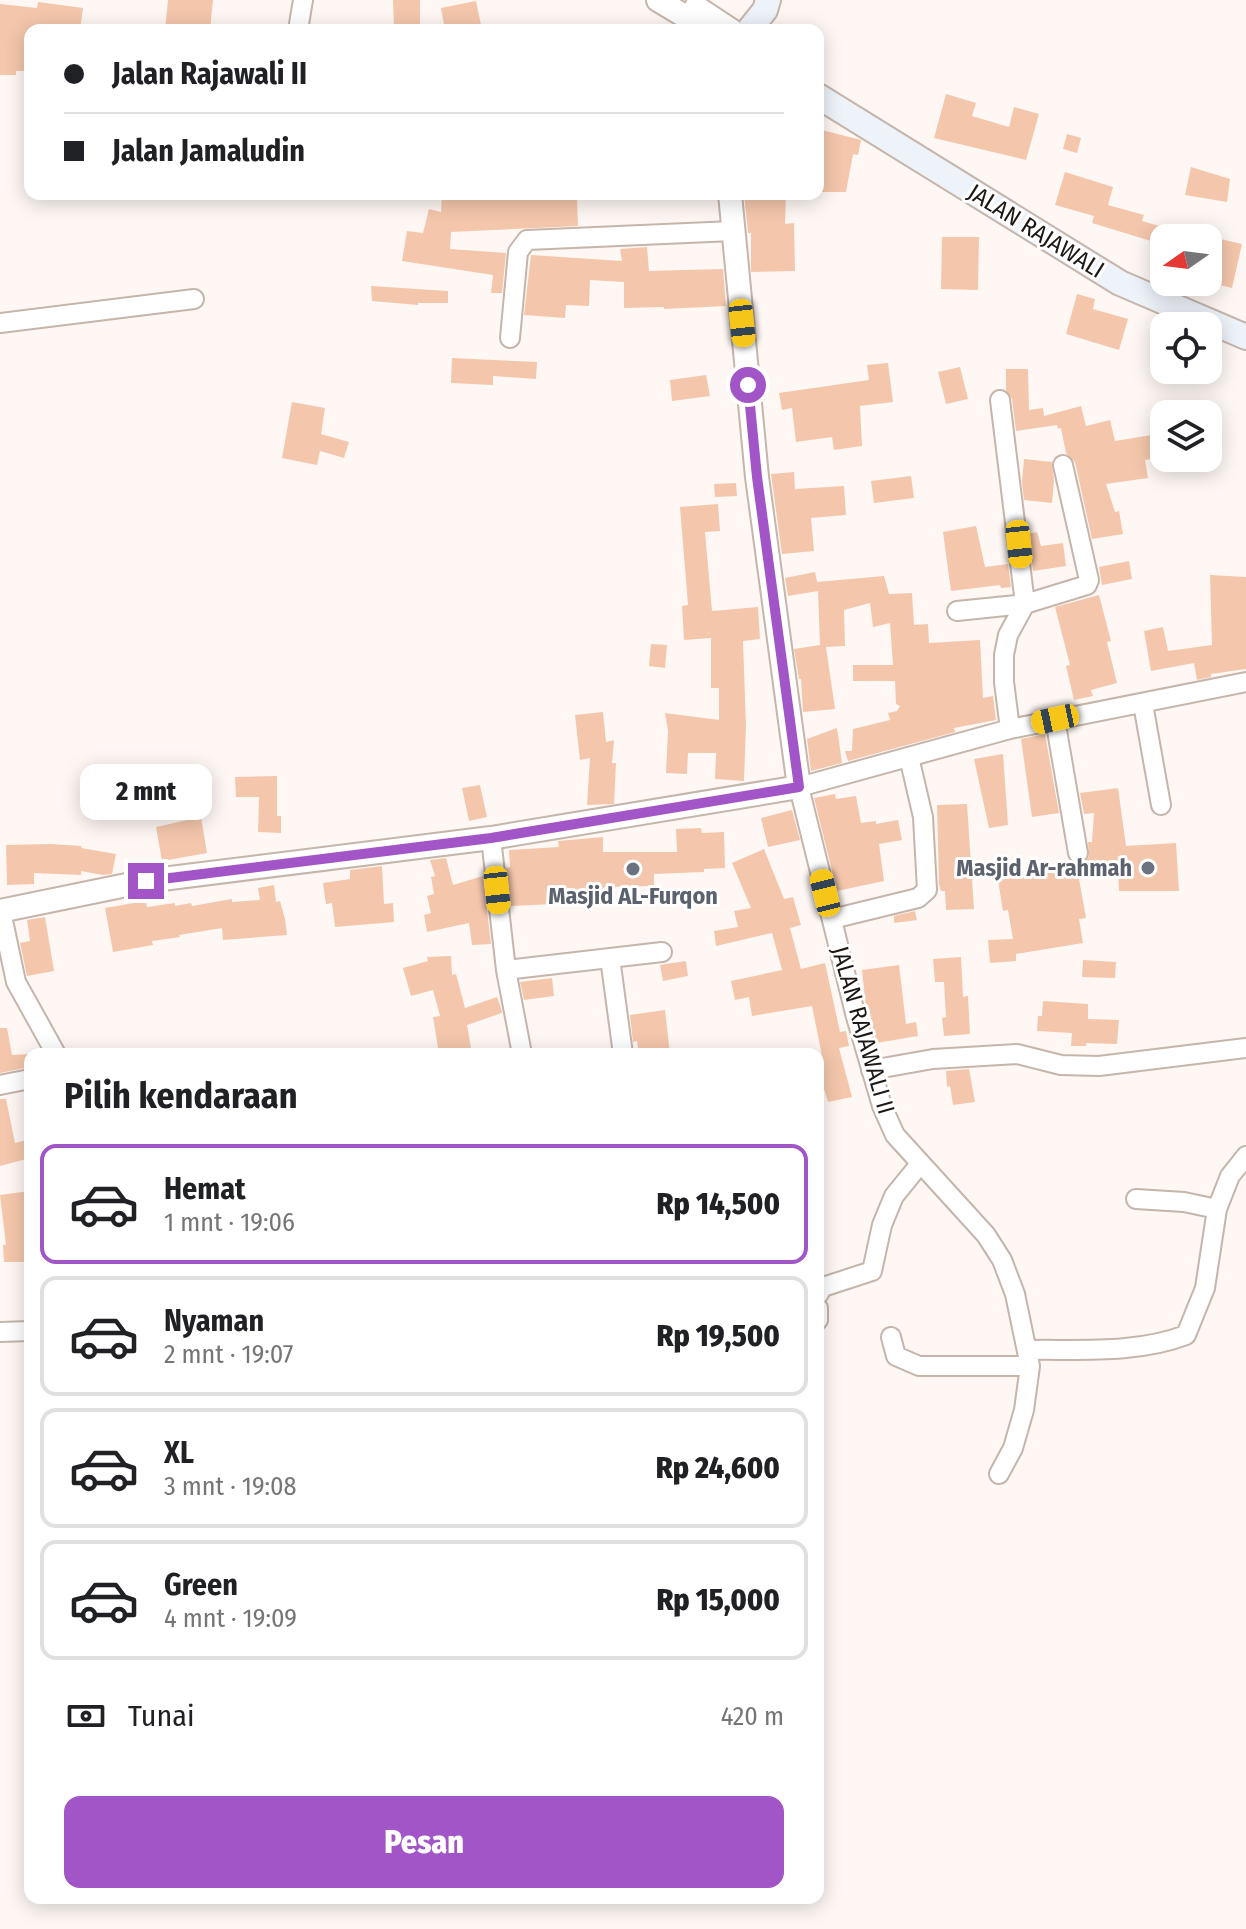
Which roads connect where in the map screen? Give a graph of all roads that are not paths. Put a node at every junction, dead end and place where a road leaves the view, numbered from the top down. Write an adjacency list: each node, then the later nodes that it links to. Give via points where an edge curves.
1 (303, 0): 6 (street)
2 (658, 0): 7 (street)
3 (685, 0): 8 (street)
4 (768, 0): 9 (main road)
5 (780, 0): 10 (main road)
6 (299, 24)
7 (698, 24)
8 (722, 24)
9 (754, 24)
10 (770, 24)
11 (827, 101): 16 (main road, JALAN RAJAWALI, via 1120,283)
12 (730, 200): 13 (street, JALAN RAJAWALI II)
13 (733, 231): 17 (street, via 527,240 518,252); 27 (street, JALAN RAJAWALI II, via 757,477)
14 (194, 299): 15 (street)
15 (0, 323)
16 (1246, 337)
17 (510, 338)
18 (1000, 400): 20 (street)
19 (1063, 465): 20 (street, via 1089,580 1084,587)
20 (1025, 604): 21 (street); 25 (street, via 1004,655)
21 (957, 611)
22 (1246, 682): 23 (street)
23 (1143, 704): 24 (street); 28 (street)
24 (1055, 719): 25 (street); 30 (street)
25 (1010, 729): 26 (street)
26 (909, 757): 27 (street); 32 (street, via 923,817 927,890 918,898)
27 (799, 787): 29 (street); 32 (street, JALAN RAJAWALI II)
28 (1161, 805)
29 (491, 838): 31 (street, via 146,881); 35 (street)
30 (1078, 853)
31 (0, 911): 36 (street, via 16,982)
32 (832, 919): 40 (street, JALAN RAJAWALI II)
33 (662, 952): 34 (street)
34 (610, 958): 35 (street); 38 (street)
35 (506, 970): 37 (street)
36 (53, 1048)
37 (521, 1048)
38 (622, 1048)
39 (1246, 1048): 40 (street, via 1099,1066 1061,1065 1017,1054 933,1059)
40 (871, 1070): 44 (street, JALAN RAJAWALI II, via 895,1135)
41 (24, 1080): 42 (street)
42 (0, 1085)
43 (1246, 1156): 46 (street, via 1230,1176)
44 (920, 1164): 47 (street, via 894,1196 872,1271); 51 (street, JALAN RAJAWALI II, via 986,1235 1002,1260)
45 (1136, 1199): 46 (street)
46 (1217, 1209): 51 (street, via 1205,1288 1186,1335 1169,1342)
47 (824, 1287)
48 (24, 1331): 49 (street)
49 (0, 1332)
50 (891, 1337): 51 (street, via 896,1356 919,1366)
51 (1028, 1358): 52 (street, JALAN RAJAWALI II, via 1024,1410)
52 (999, 1474)

